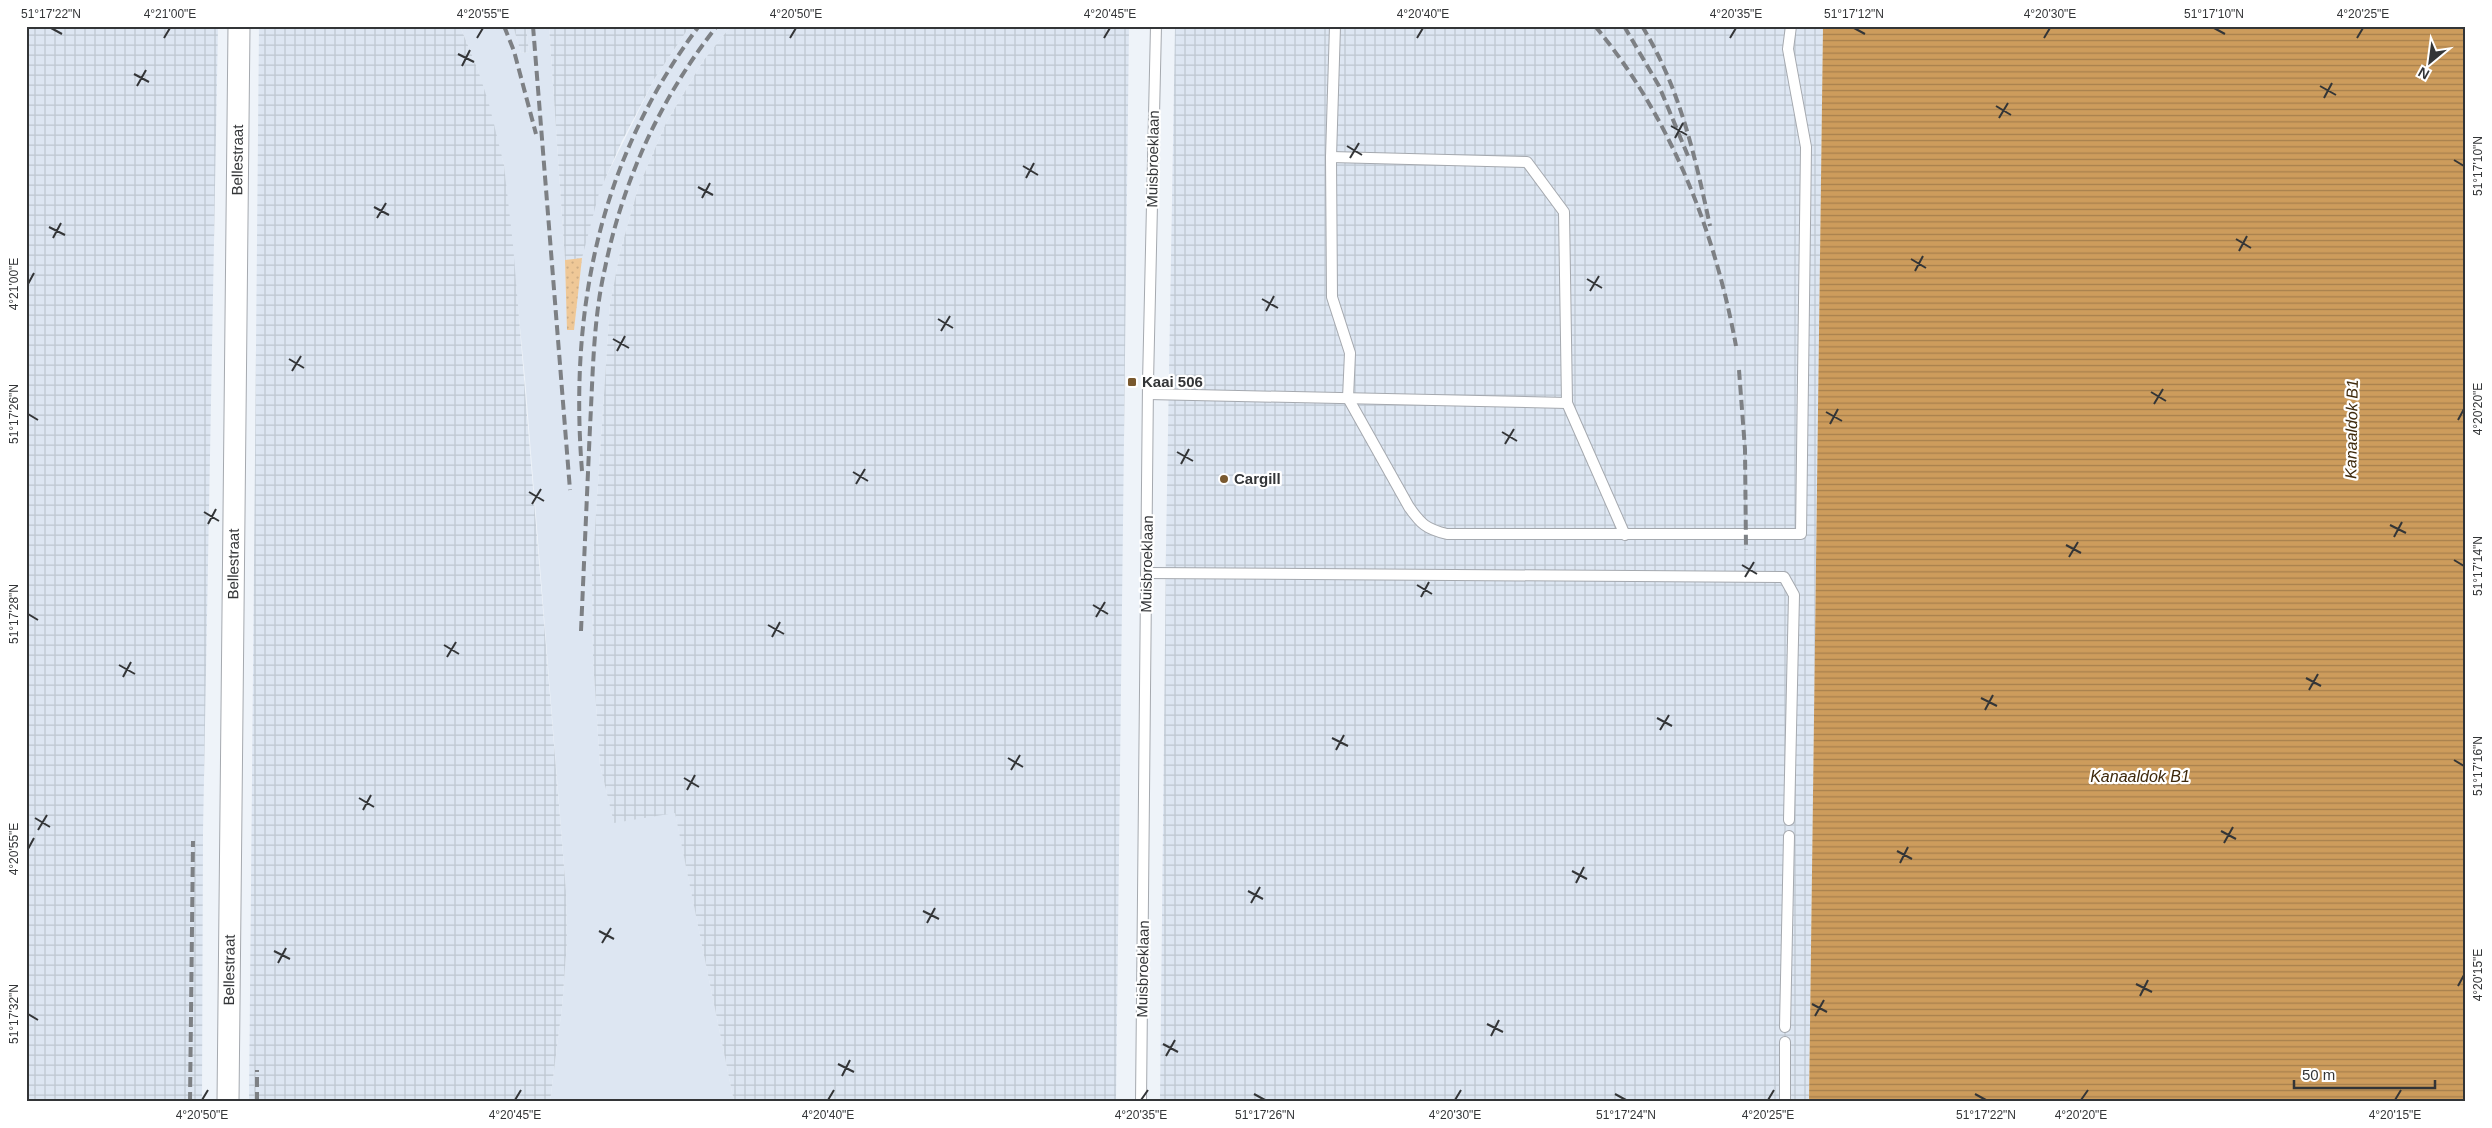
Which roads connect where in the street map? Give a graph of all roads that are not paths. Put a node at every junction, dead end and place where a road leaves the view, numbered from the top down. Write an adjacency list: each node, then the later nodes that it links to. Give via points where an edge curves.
1 (239, 26): 15 (street, Bellestraat)
2 (1156, 26): 6 (lane, Muisbroeklaan)
3 (1335, 26): 5 (lane)
4 (1791, 26): 9 (lane, via 1788,50 1806,147 1801,534)
5 (1331, 157): 7 (lane, via 1332,296 1350,353); 8 (lane, via 1527,162 1564,212)
6 (1148, 394): 7 (lane); 10 (lane, Muisbroeklaan)
7 (1348, 398): 8 (lane); 9 (lane, via 1409,507 1418,521 1431,530 1447,534)
8 (1567, 403): 9 (lane)
9 (1625, 535)
10 (1146, 573): 11 (lane, via 1784,577 1794,595); 16 (lane, Muisbroeklaan)
11 (1789, 820)
12 (1789, 836): 13 (lane)
13 (1785, 1027)
14 (1785, 1042): 17 (lane)
15 (228, 1102)
16 (1141, 1102)
17 (1785, 1102)

